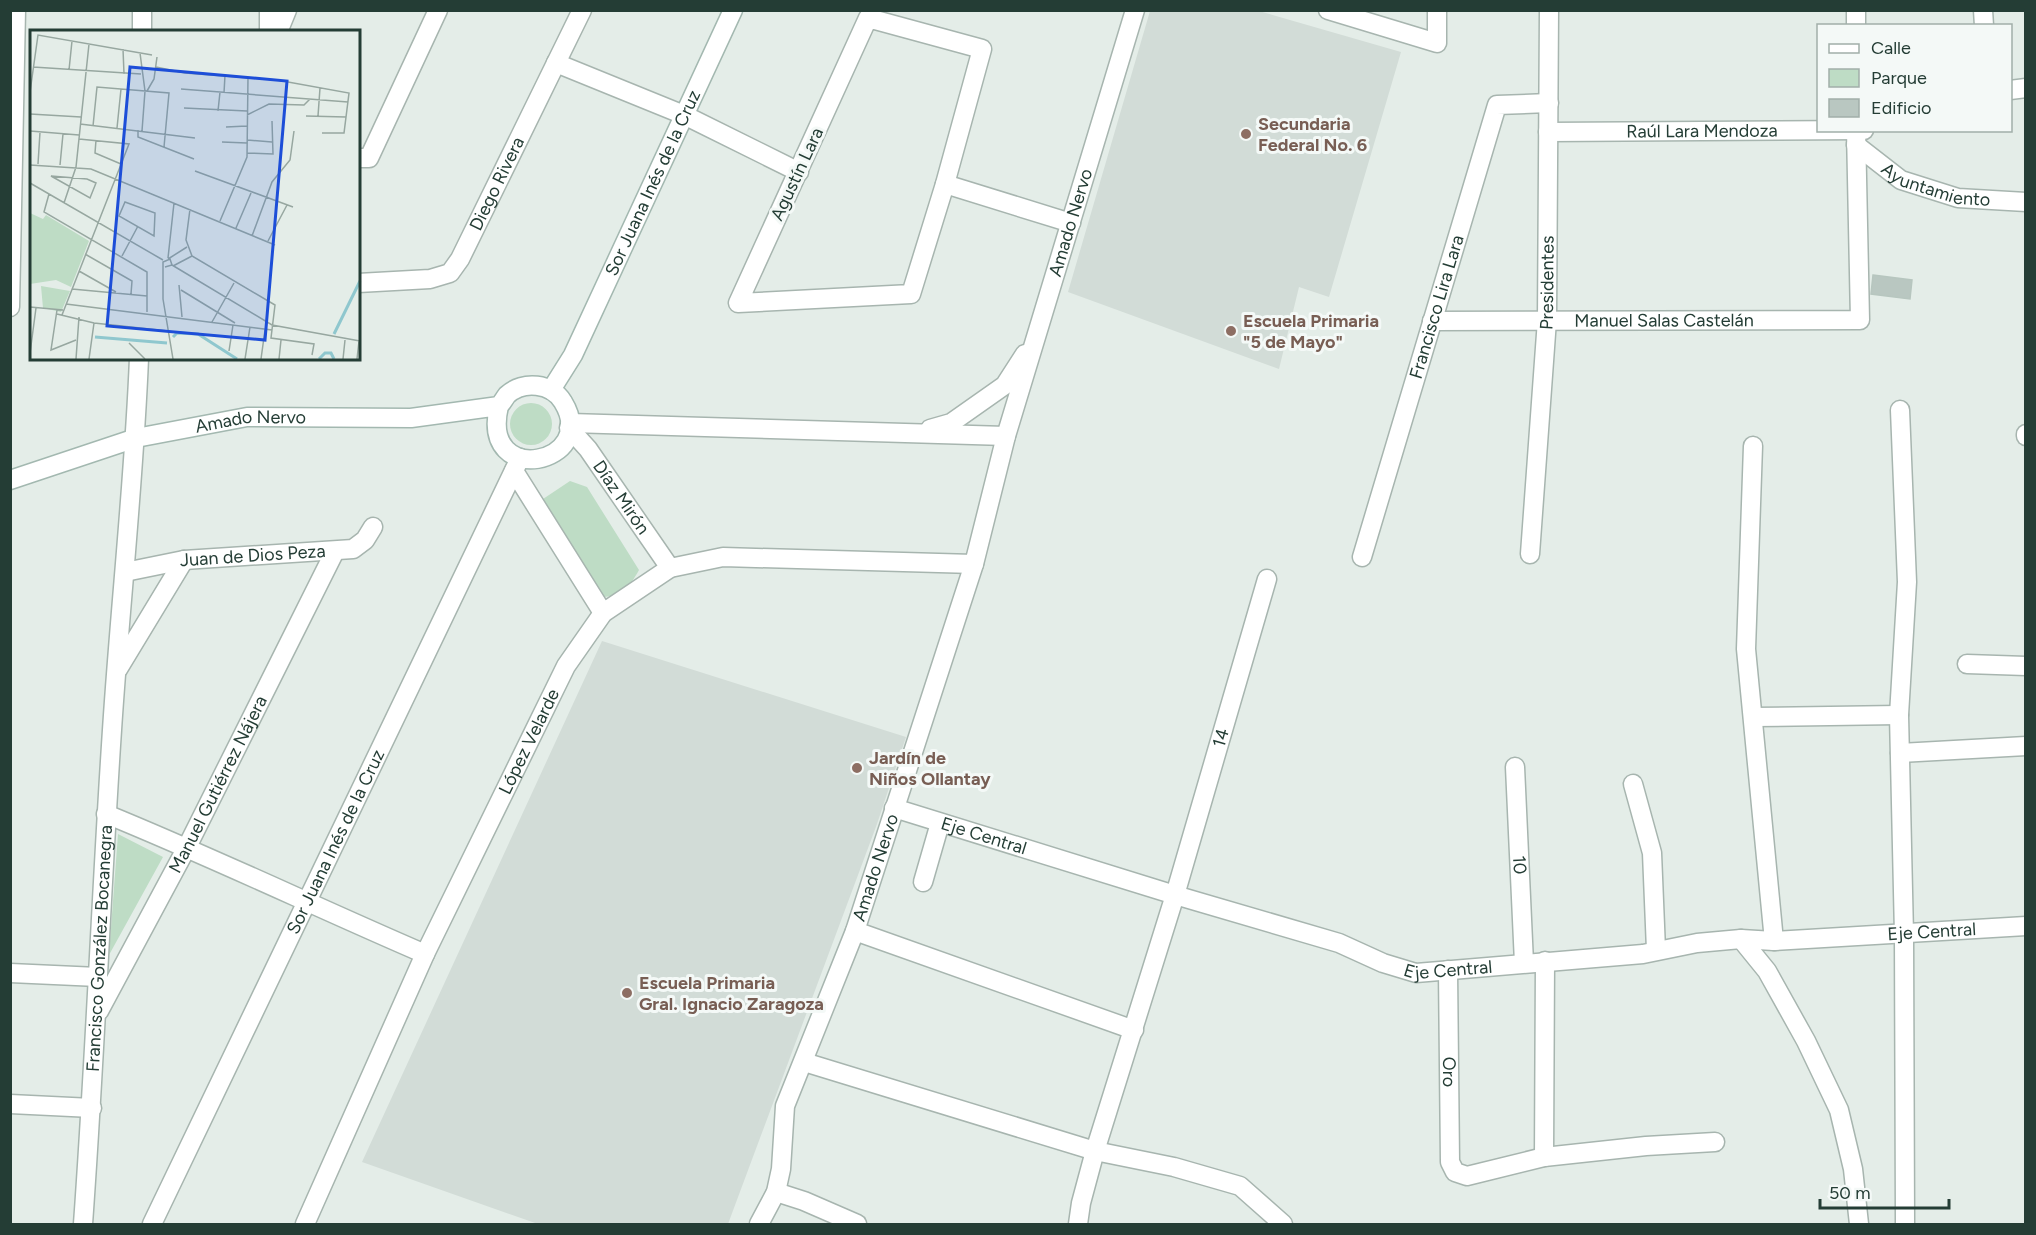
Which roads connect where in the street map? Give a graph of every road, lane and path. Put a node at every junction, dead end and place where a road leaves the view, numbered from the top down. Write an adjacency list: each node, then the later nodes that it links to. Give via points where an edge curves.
1 (16, 10): 26 (street)
2 (142, 10): 12 (street)
3 (269, 10): 13 (street)
4 (287, 10): 14 (street)
5 (438, 10): 20 (street, via 369,158)
6 (582, 10): 15 (street, Diego Rivera)
7 (733, 10): 17 (street, Sor Juana Inés de la Cruz)
8 (1135, 10): 24 (street, Amado Nervo)
9 (1328, 10): 10 (street, via 1437,43)
10 (1437, 10)
11 (1549, 10): 16 (street, Presidentes)
12 (142, 30)
13 (269, 30)
14 (279, 30)
15 (556, 63): 17 (street); 25 (street, Diego Rivera, via 450,273 430,279)
16 (1548, 103): 18 (street, Presidentes); 28 (street, Francisco Lira Lara, via 1497,105)
17 (684, 115): 21 (street); 31 (street, Sor Juana Inés de la Cruz, via 573,355)
18 (1548, 132): 19 (street, Raúl Lara Mendoza); 27 (street, Presidentes)
19 (1858, 135): 23 (street, Ayuntamiento, via 1900,180 1958,198); 27 (street, Manuel Salas Castelán, via 1860,320)
20 (360, 159)
21 (799, 172): 22 (street, Agustín Lara, via 868,18 982,49); 22 (street, Agustín Lara, via 738,303 911,294)
22 (945, 184): 24 (street)
23 (2025, 202)
24 (1071, 223): 29 (street, Amado Nervo)
25 (360, 282)
26 (10, 307)
27 (1547, 320): 28 (street, Manuel Salas Castelán); 43 (street, Presidentes)
28 (1432, 321): 44 (street, Francisco Lira Lara)
29 (1036, 338): 35 (street, via 1005,385 951,423); 36 (street, Amado Nervo)
30 (139, 360): 37 (street, Francisco González Bocanegra)
31 (551, 390): 32 (street, via 537,385 521,387 508,394); 34 (street, via 568,409)
32 (499, 406): 37 (street, Amado Nervo, via 411,418 247,417); 39 (street, via 495,422 498,437)
33 (1900, 410): 54 (street, via 1907,582)
34 (570, 426): 35 (street); 39 (street, via 567,439 556,452); 47 (street, Díaz Mirón)
35 (917, 434): 36 (street)
36 (1006, 436): 46 (street, Amado Nervo)
37 (136, 438): 40 (street, Amado Nervo); 48 (street, Francisco González Bocanegra)
38 (1753, 446): 55 (street, via 1746,649)
39 (517, 465): 50 (street); 66 (street, Sor Juana Inés de la Cruz)
40 (10, 480)
41 (373, 527): 42 (street, Juan de Dios Peza, via 353,549)
42 (334, 551): 45 (street, Juan de Dios Peza); 63 (street, Manuel Gutiérrez Nájera)
43 (1530, 554)
44 (1362, 557)
45 (184, 560): 48 (street, Juan de Dios Peza); 53 (street, Francisco González Bocanegra)
46 (974, 564): 47 (street, López Velarde, via 723,557); 60 (street, Amado Nervo)
47 (670, 568): 50 (street, López Velarde)
48 (125, 572): 53 (street, Francisco González Bocanegra)
49 (1267, 579): 65 (street, 14)
50 (603, 613): 73 (street, López Velarde, via 566,666)
51 (1967, 664): 52 (street)
52 (2025, 666)
53 (116, 673): 61 (street, Francisco González Bocanegra)
54 (1899, 715): 55 (street); 57 (street)
55 (1753, 717): 71 (street)
56 (2025, 746): 57 (street)
57 (1900, 753): 69 (street)
58 (1515, 767): 75 (street, 10)
59 (1633, 784): 72 (street, via 1652,853)
60 (894, 808): 62 (street, Eje Central); 68 (street, Amado Nervo)
61 (106, 814): 63 (street); 78 (street, Francisco González Bocanegra)
62 (940, 823): 64 (street); 65 (street, Eje Central)
63 (187, 847): 66 (street); 79 (street, Manuel Gutiérrez Nájera)
64 (923, 882)
65 (1175, 895): 76 (street, Eje Central, via 1339,942 1383,963 1416,973); 80 (street, 14)
66 (306, 903): 73 (street); 89 (street, Sor Juana Inés de la Cruz)
67 (2025, 926): 69 (street, Eje Central)
68 (855, 931): 80 (street); 81 (street, Amado Nervo)
69 (1904, 935): 71 (street, Eje Central); 96 (street)
70 (1741, 939): 71 (street, Eje Central); 72 (street, Eje Central); 95 (street, via 1767,971 1839,1110 1853,1169)
71 (1774, 941)
72 (1656, 950): 74 (street, Eje Central)
73 (425, 954): 90 (street, López Velarde)
74 (1545, 962): 75 (street, Eje Central); 86 (street)
75 (1524, 963): 76 (street, Eje Central)
76 (1448, 970): 86 (street, Oro, via 1450,1162 1455,1173 1467,1176)
77 (10, 973): 78 (street)
78 (99, 977): 79 (street, Francisco González Bocanegra)
79 (97, 1015): 83 (street, Francisco González Bocanegra)
80 (1134, 1030): 85 (street, 14)
81 (804, 1062): 85 (street); 87 (street, Amado Nervo, via 785,1106)
82 (10, 1104): 83 (street)
83 (92, 1108): 88 (street, Francisco González Bocanegra)
84 (1714, 1142): 86 (street)
85 (1095, 1151): 93 (street, 14); 94 (street, via 1240,1186)
86 (1544, 1157)
87 (776, 1192): 91 (street, Amado Nervo); 92 (street)
88 (83, 1224)
89 (152, 1224)
90 (304, 1224)
91 (759, 1224)
92 (857, 1224)
93 (1078, 1224)
94 (1283, 1224)
95 (1859, 1224)
96 (1905, 1224)

